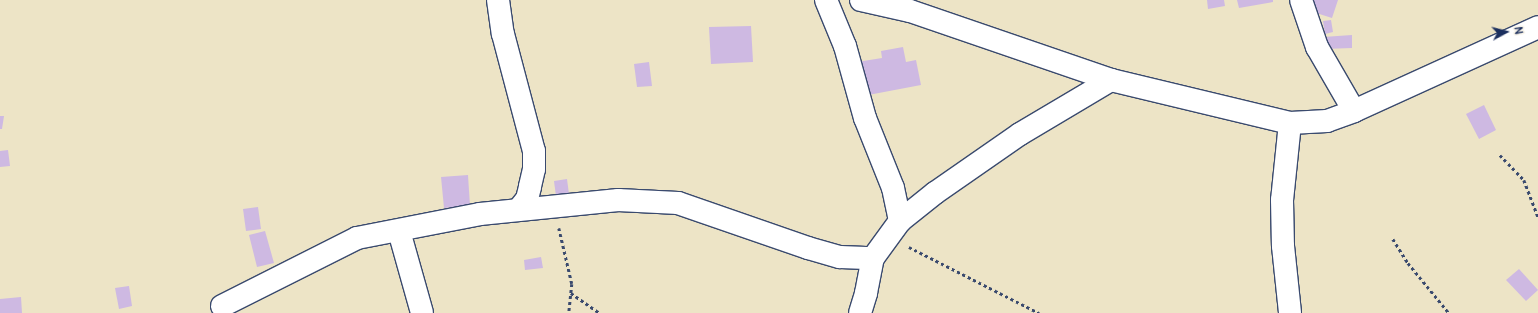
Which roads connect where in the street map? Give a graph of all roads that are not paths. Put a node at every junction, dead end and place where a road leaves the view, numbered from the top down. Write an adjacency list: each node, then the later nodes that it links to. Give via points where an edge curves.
1 (498, 0): 9 (street, via 503,34 534,151 534,169 528,193)
2 (826, 0): 10 (street, via 845,46 865,118 893,188)
3 (861, 0): 6 (street, via 910,11)
4 (1301, 0): 7 (street, via 1318,47)
5 (1538, 27): 7 (street)
6 (1111, 80): 8 (street, via 1242,114); 10 (street, via 1020,134 935,193)
7 (1354, 111): 8 (street, via 1327,121)
8 (1290, 123): 16 (street, via 1282,200 1283,246)
9 (518, 210): 11 (street, via 480,214); 12 (street, via 618,200 678,203 808,248 840,257)
10 (894, 228): 12 (street)
11 (399, 231): 13 (street, via 357,238); 14 (street)
12 (872, 258): 15 (street)
13 (222, 306)
14 (422, 313)
15 (860, 313)
16 (1290, 313)

